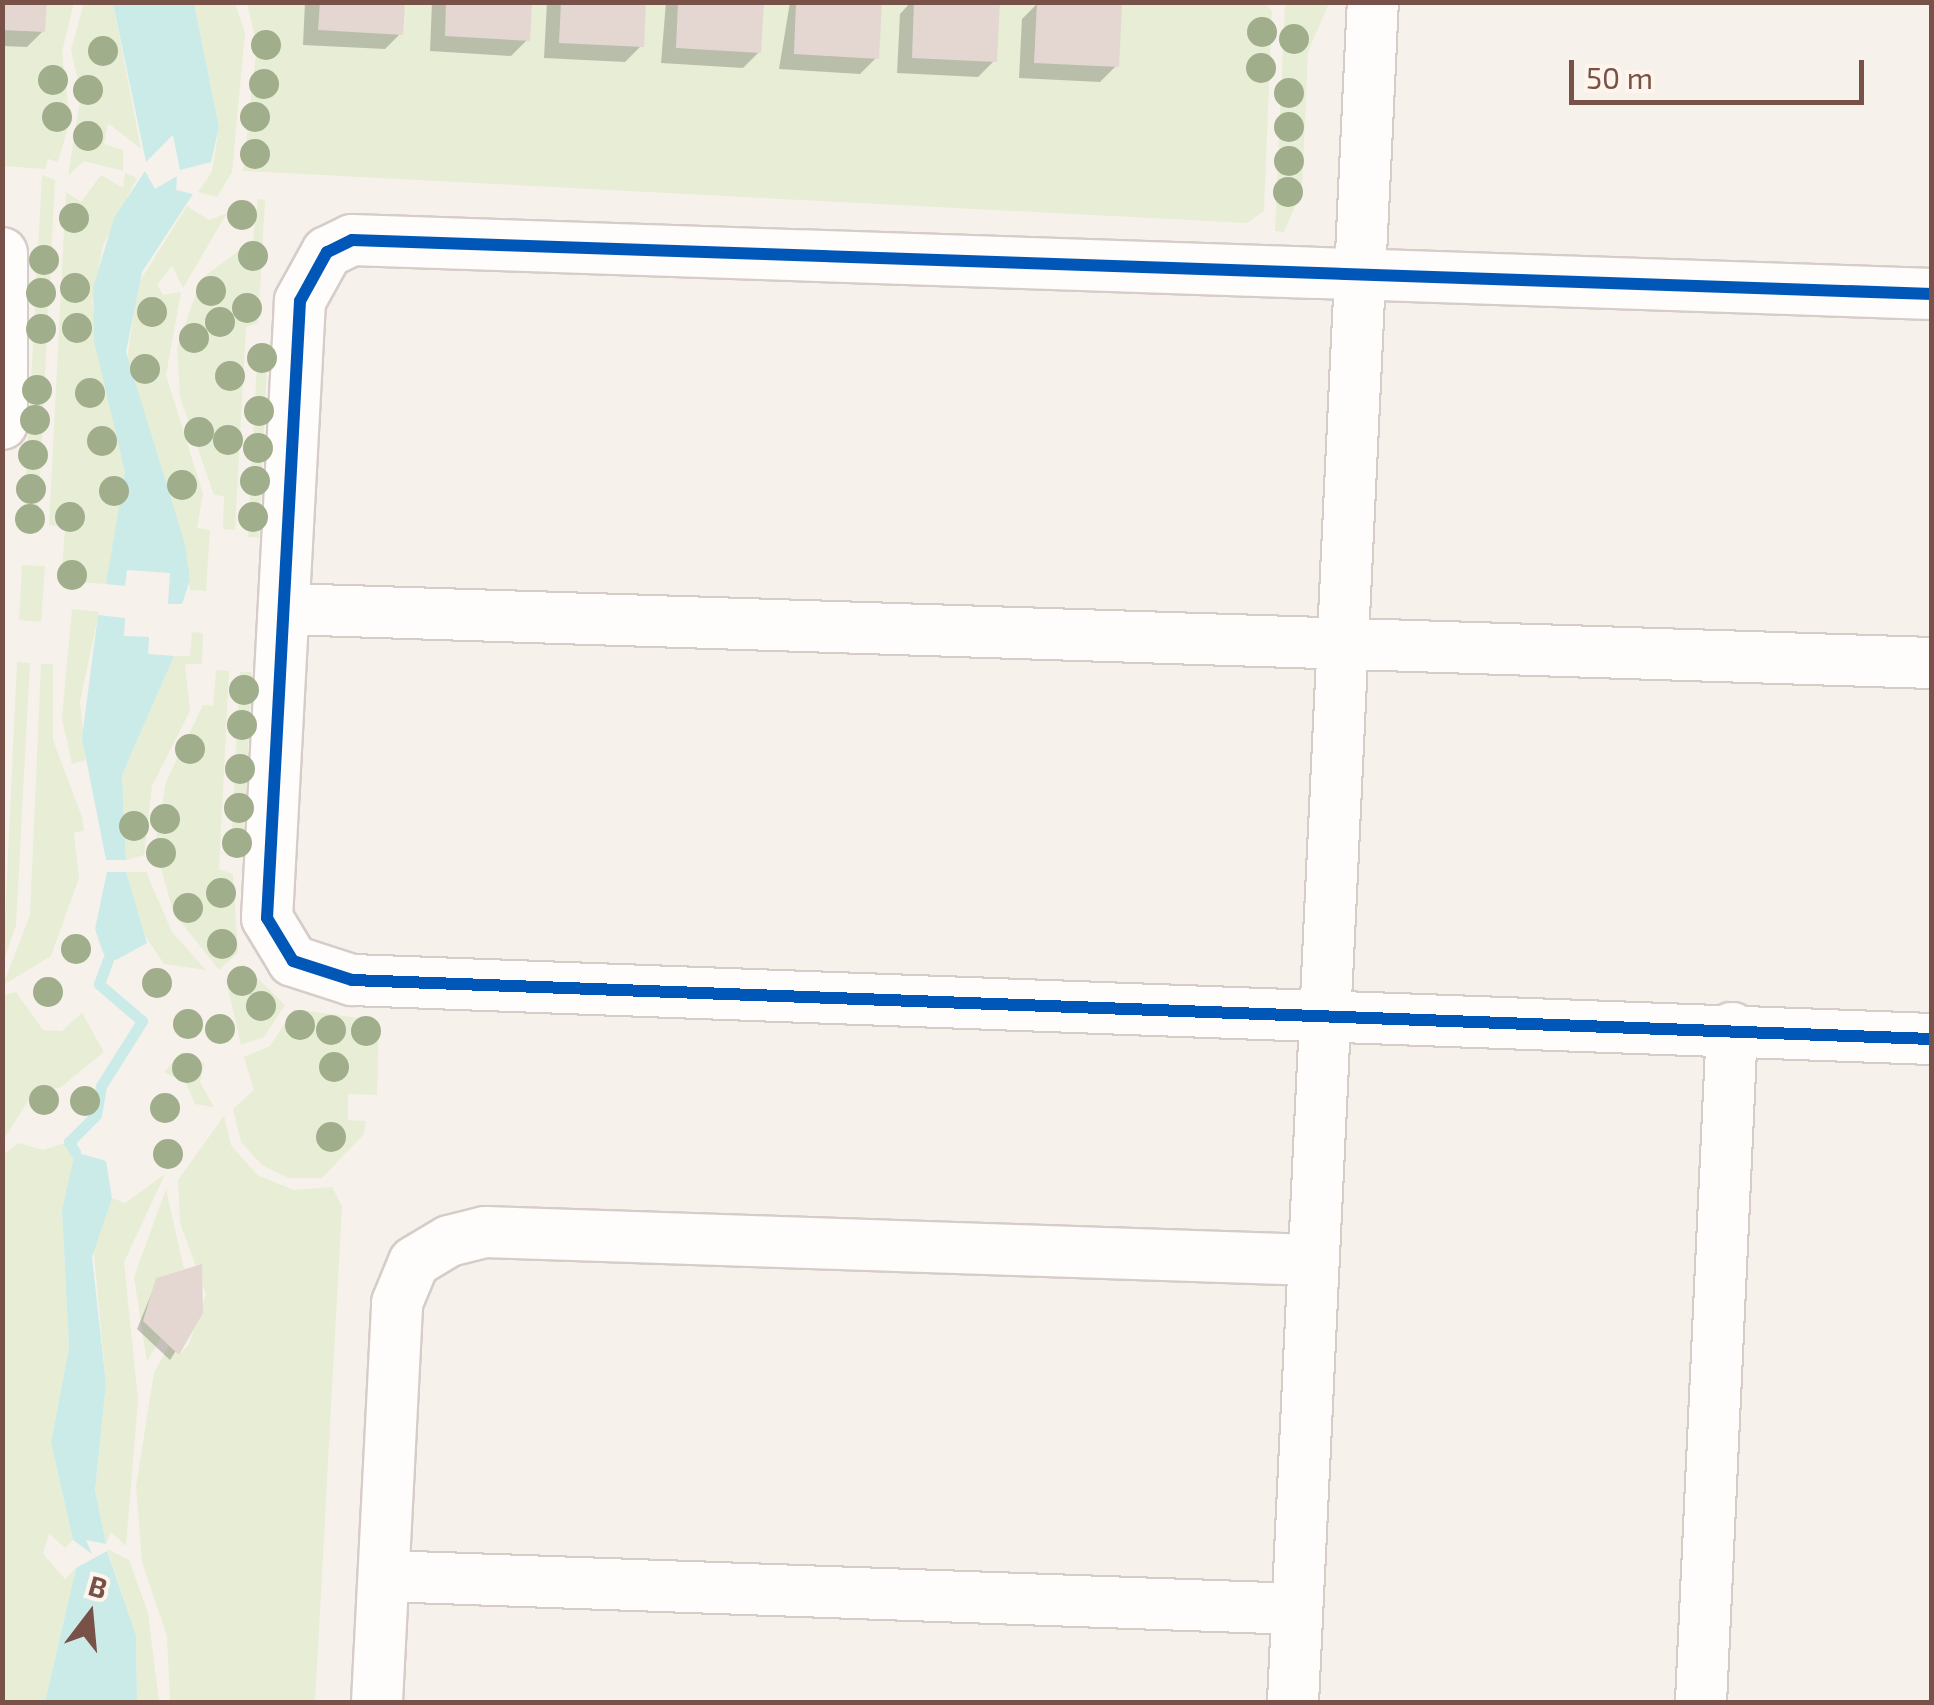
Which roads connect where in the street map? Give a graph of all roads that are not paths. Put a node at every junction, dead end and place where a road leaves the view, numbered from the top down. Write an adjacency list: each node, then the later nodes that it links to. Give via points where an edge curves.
1 (1373, 2): 3 (street)
2 (2, 253): 5 (street)
3 (1360, 277): 4 (street); 6 (street, via 352,240 309,273 300,301); 7 (street)
4 (1932, 294)
5 (2, 424)
6 (286, 609): 7 (street); 9 (street, via 268,918 293,961 321,976)
7 (1342, 648): 8 (street); 9 (street)
8 (1932, 664)
9 (1326, 1016): 10 (street); 12 (street)
10 (1732, 1028): 11 (street); 17 (street)
11 (1932, 1039)
12 (1313, 1260): 13 (street, via 485,1232 449,1241 414,1262 396,1303); 14 (street)
13 (385, 1576): 14 (street); 15 (street)
14 (1297, 1609): 16 (street)
15 (377, 1702)
16 (1292, 1702)
17 (1701, 1702)

